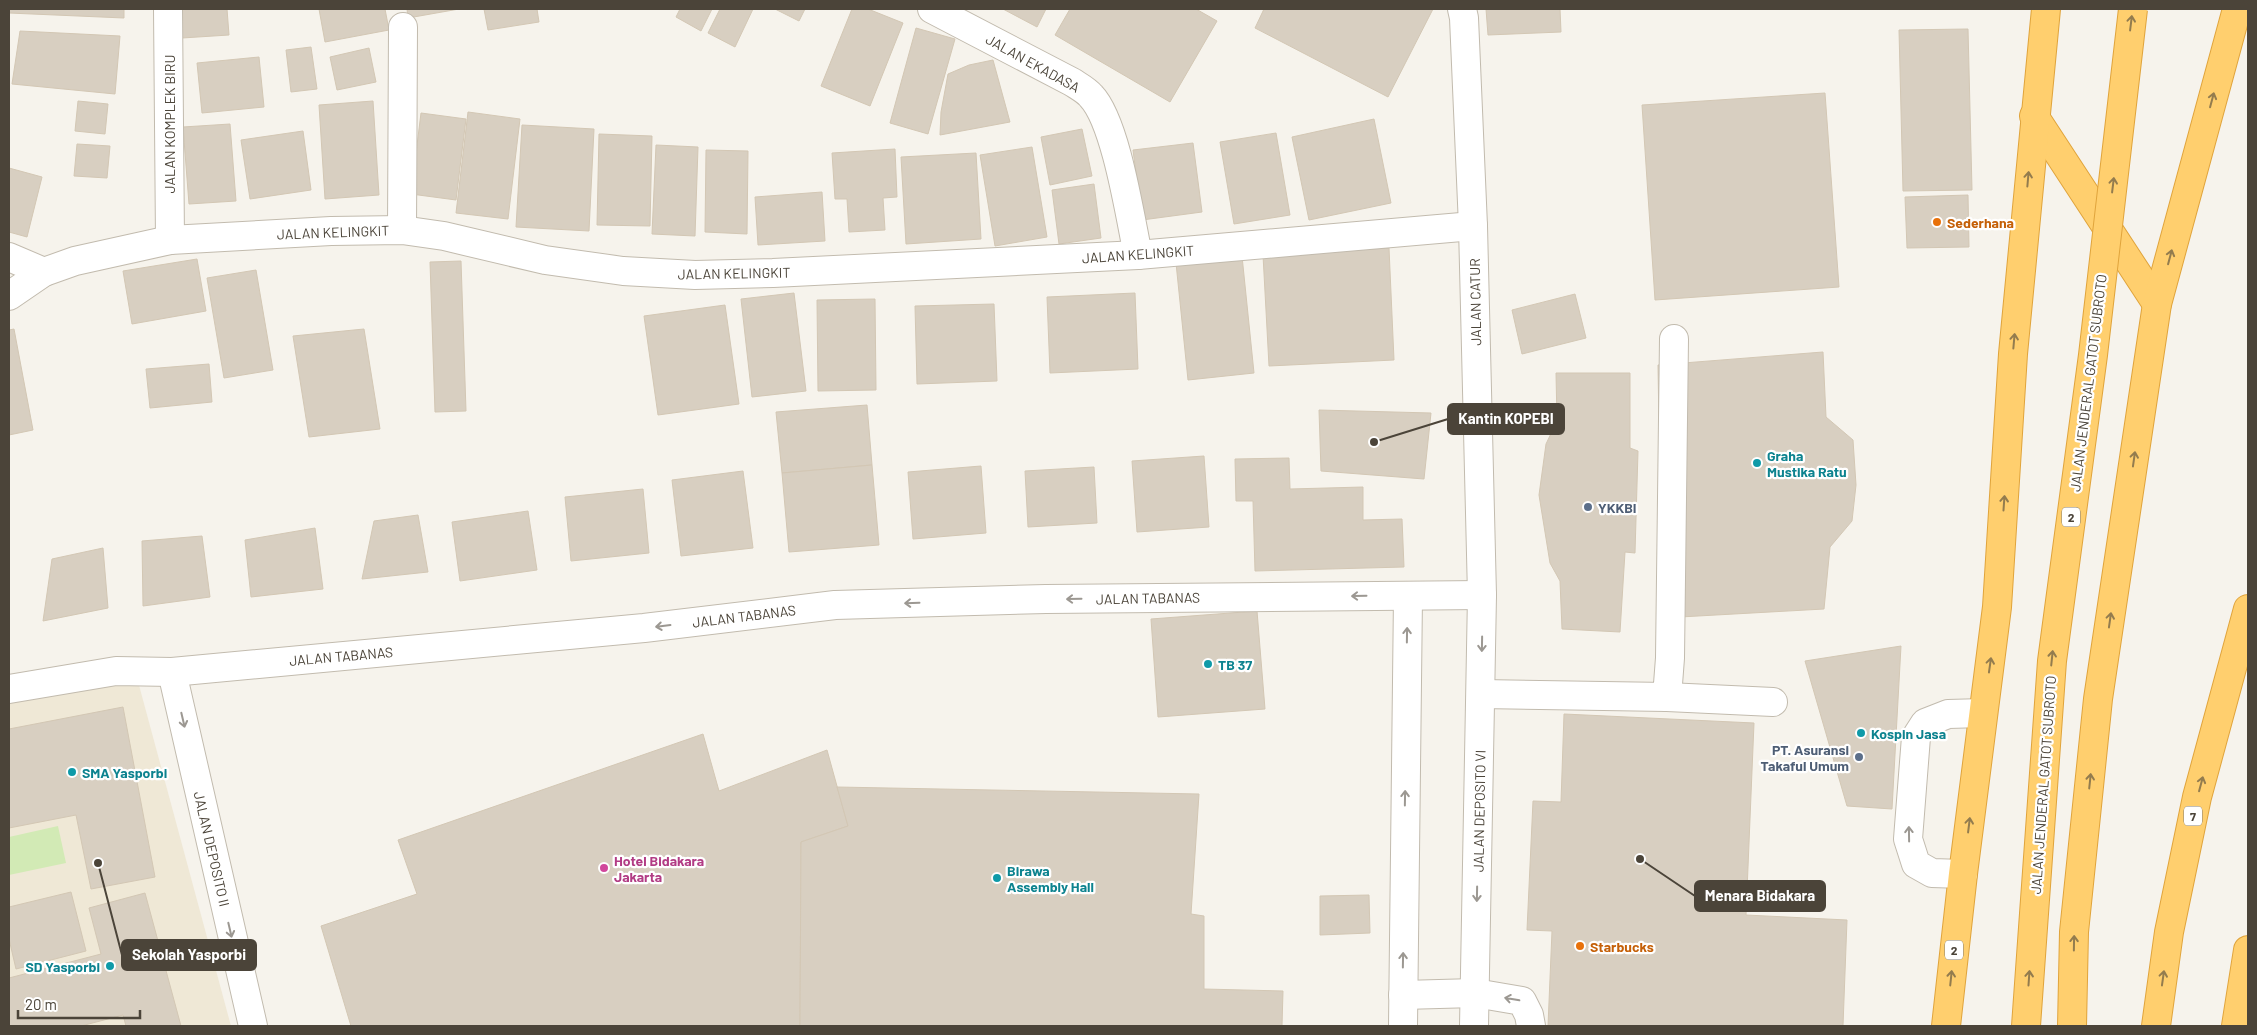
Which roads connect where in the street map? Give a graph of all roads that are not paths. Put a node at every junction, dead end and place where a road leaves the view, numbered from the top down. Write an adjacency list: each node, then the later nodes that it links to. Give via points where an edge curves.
1 (168, 9): 11 (street, JALAN KOMPLEK BIRU)
2 (932, 9): 12 (street, JALAN EKADASA, via 1072,82 1092,96 1105,118 1112,140)
3 (1462, 9): 9 (street, JALAN CATUR)
4 (2046, 9): 8 (highway, 2)
5 (2133, 9): 36 (highway, JALAN JENDERAL GATOT SUBROTO / 2, one-way to 5, bridge, via 2052,661 2093,355)
6 (2237, 9): 16 (highway, one-way to 6)
7 (403, 27): 10 (street)
8 (2034, 116): 16 (highway); 26 (highway, 2, one-way to 8, via 1997,607 2013,354)
9 (1473, 226): 12 (street, JALAN KELINGKIT); 18 (street, JALAN CATUR)
10 (402, 230): 11 (street, JALAN KELINGKIT); 12 (street, JALAN KELINGKIT, via 444,236 546,260 623,271 695,275)
11 (170, 240): 14 (street, JALAN KELINGKIT, via 75,261)
12 (1138, 255)
13 (9, 257): 14 (street)
14 (44, 272): 15 (street, JALAN KELINGKIT)
15 (9, 296)
16 (2157, 304): 37 (highway, one-way to 16, via 2074,932 2098,699)
17 (1674, 339): 24 (street)
18 (1482, 595): 19 (street, JALAN TABANAS); 23 (street, JALAN DEPOSITO VI, one-way to 23)
19 (1408, 596): 21 (street, JALAN TABANAS, one-way to 21, via 1046,599 835,606 634,629); 30 (street, one-way to 19)
20 (2248, 609): 38 (highway, 7, one-way to 20, via 2170,932 2197,797)
21 (172, 672): 22 (street, JALAN TABANAS, via 116,671); 31 (street, JALAN DEPOSITO II, one-way to 31)
22 (9, 689)
23 (1481, 694): 24 (street); 29 (street, JALAN DEPOSITO VI, one-way to 29)
24 (1667, 697): 25 (street)
25 (1773, 702)
26 (1983, 714): 27 (highway, 2, one-way to 26); 27 (street, one-way to 26, via 1932,873 1916,864 1908,839 1916,737 1925,723 1948,714)
27 (1963, 874): 35 (highway, 2, one-way to 27)
28 (2248, 950): 39 (highway)
29 (1475, 993): 30 (street); 33 (street, JALAN DEPOSITO VI); 34 (street, one-way to 29, via 1522,1001)
30 (1403, 995): 32 (street)
31 (253, 1026)
32 (1403, 1026)
33 (1474, 1026)
34 (1531, 1026)
35 (1946, 1026)
36 (2026, 1026)
37 (2072, 1026)
38 (2156, 1026)
39 (2236, 1026)

